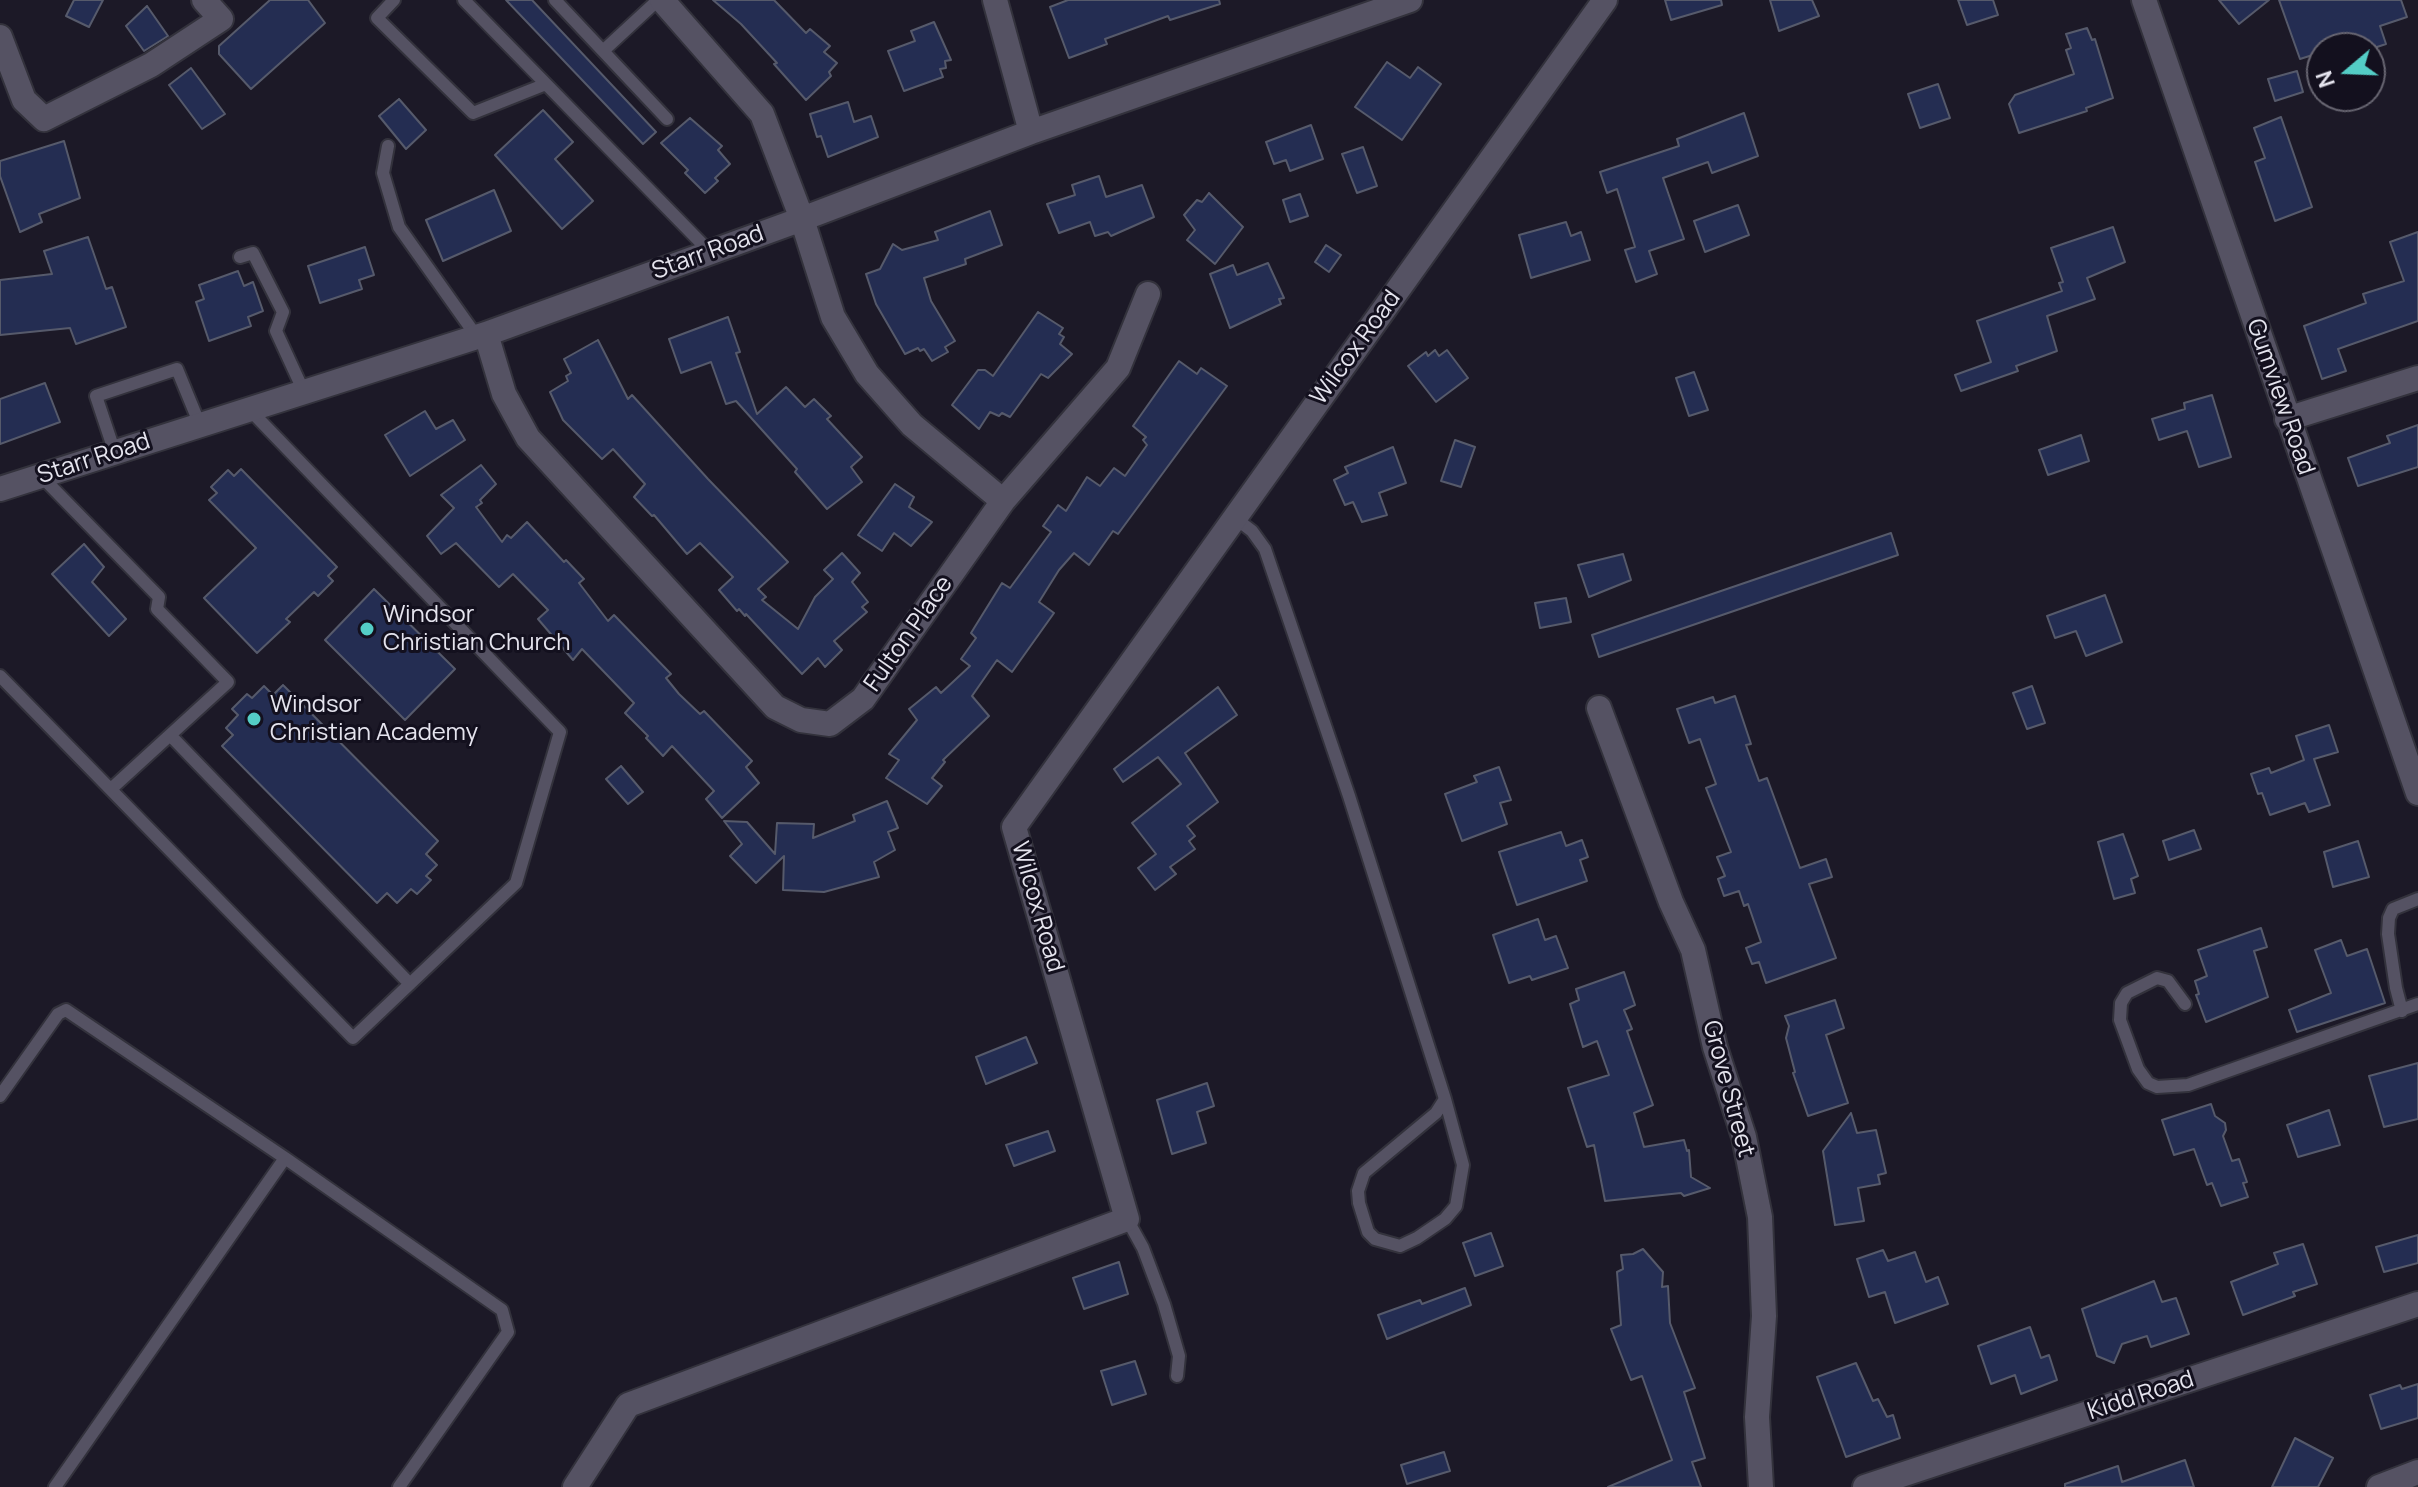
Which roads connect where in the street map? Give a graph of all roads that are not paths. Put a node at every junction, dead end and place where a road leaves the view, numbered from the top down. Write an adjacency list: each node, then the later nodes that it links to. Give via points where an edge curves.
1 (204, 0): 10 (street, via 221,19 151,65 44,119 24,100)
2 (394, 0): 12 (lane, via 377,18 473,113)
3 (464, 0): 12 (lane)
4 (555, 0): 11 (lane)
5 (660, 0): 11 (lane); 16 (street, via 762,114)
6 (995, 0): 14 (street)
7 (1410, 0): 14 (street, Starr Road)
8 (1605, 0): 30 (street, Wilcox Road)
9 (2144, 0): 24 (street, Gumview Road)
10 (0, 37)
11 (603, 51): 13 (lane)
12 (546, 84): 17 (lane)
13 (667, 119)
14 (1031, 132): 16 (street, Starr Road)
15 (388, 146): 20 (lane, via 383,173 399,227)
16 (802, 219): 17 (street, Starr Road); 29 (street, via 833,317 867,374 912,425)
17 (711, 253): 20 (street, Starr Road)
18 (240, 257): 22 (lane, via 253,253 283,312 276,331)
19 (1148, 294): 29 (street, Fulton Place, via 1118,368)
20 (482, 335): 22 (street, Starr Road); 29 (street, Fulton Place, via 528,438 775,707 801,720 830,724 863,699)
21 (2418, 378): 24 (street)
22 (304, 392): 23 (street, Starr Road)
23 (249, 409): 25 (street, Starr Road); 37 (lane, via 560,732 516,883)
24 (2287, 419): 35 (street, Gumview Road)
25 (200, 425): 26 (street, Starr Road); 26 (lane, via 177,369 96,396)
26 (115, 453): 27 (street, Starr Road)
27 (41, 476): 28 (street, Starr Road); 33 (lane, via 159,597 157,609 228,682)
28 (0, 489)
29 (1003, 501)
30 (1235, 518): 42 (lane, via 1265,549); 44 (street, Wilcox Road, via 1014,827)
31 (0, 676): 34 (lane)
32 (1599, 708): 51 (street, Grove Street, via 1693,950 1715,1047 1744,1137 1760,1217)
33 (170, 735): 34 (lane); 37 (lane)
34 (111, 789): 37 (lane, via 353,1038)
35 (2418, 793)
36 (2418, 899): 40 (lane, via 2393,909 2389,918)
37 (410, 984)
38 (2185, 1004): 40 (lane, via 2168,981 2157,978 2127,993 2121,1003 2120,1020 2138,1069 2157,1087 2188,1085)
39 (2418, 1004): 40 (lane)
40 (2402, 1011)
41 (0, 1096): 43 (lane, via 66,1010)
42 (1445, 1099): 42 (lane, via 1463,1165 1456,1206 1408,1243 1375,1239 1359,1203 1364,1173 1436,1113)
43 (285, 1158): 48 (lane); 49 (lane, via 502,1310 508,1332)
44 (1127, 1219): 46 (lane, via 1164,1304 1179,1356); 50 (street, via 628,1405)
45 (2418, 1304): 52 (street, Kidd Road)
46 (1177, 1376)
47 (2418, 1472): 53 (street)
48 (55, 1487)
49 (399, 1487)
50 (575, 1487)
51 (1761, 1487)
52 (1865, 1487)
53 (2379, 1487)

